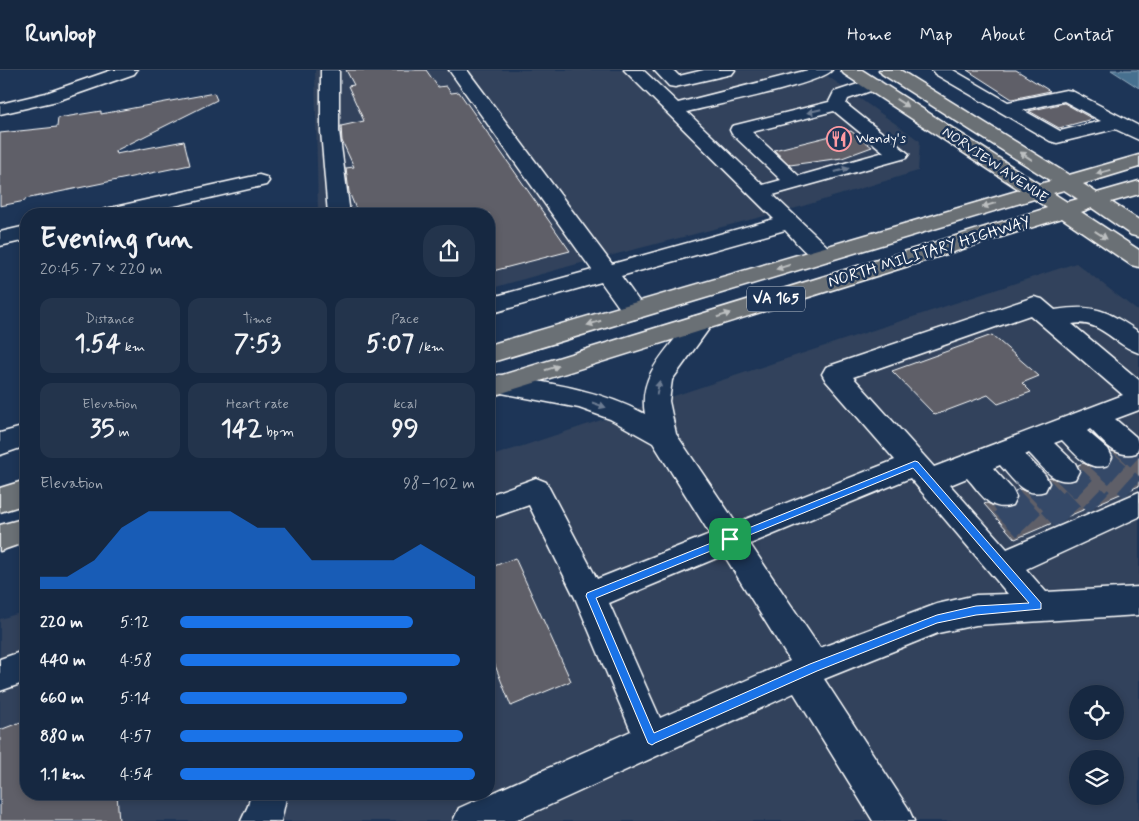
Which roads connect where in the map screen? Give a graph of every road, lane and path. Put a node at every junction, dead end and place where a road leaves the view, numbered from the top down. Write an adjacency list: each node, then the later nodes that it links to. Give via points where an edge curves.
1 (128, 70): 14 (street, via 51,97)
2 (330, 70): 27 (street, via 330,131)
3 (458, 70): 35 (street)
4 (633, 70): 15 (street)
5 (663, 70): 6 (street, via 675,82)
6 (726, 70)
7 (823, 70): 15 (street, via 803,78)
8 (850, 70): 11 (main road, NORVIEW AVENUE)
9 (888, 70): 20 (main road, NORVIEW AVENUE, one-way to 9)
10 (941, 70): 13 (street)
11 (873, 84): 12 (street, via 840,96); 23 (main road, NORVIEW AVENUE, one-way to 23)
12 (837, 105): 21 (street, one-way to 21, via 739,130); 21 (street, one-way to 12, via 900,154)
13 (1004, 107): 16 (street, via 1066,95); 16 (street, via 1058,137)
14 (0, 109)
15 (673, 110): 24 (street)
16 (1116, 123): 17 (street)
17 (1139, 134)
18 (1139, 161): 20 (main road, NORTH MILITARY HIGHWAY / VA 165, one-way to 20)
19 (259, 181): 26 (street)
20 (1067, 182): 23 (main road, NORTH MILITARY HIGHWAY / VA 165); 25 (main road, NORVIEW AVENUE)
21 (795, 183): 24 (street)
22 (1139, 187): 25 (main road, NORTH MILITARY HIGHWAY / VA 165)
23 (1036, 191): 28 (main road, NORVIEW AVENUE); 33 (main road, NORTH MILITARY HIGHWAY / VA 165, one-way to 33)
24 (758, 193): 29 (street)
25 (1095, 201): 28 (main road, NORTH MILITARY HIGHWAY / VA 165); 30 (main road, NORVIEW AVENUE)
26 (137, 208)
27 (338, 208)
28 (1064, 210): 34 (main road, NORVIEW AVENUE, one-way to 34); 39 (main road, NORTH MILITARY HIGHWAY / VA 165, one-way to 28)
29 (788, 222): 33 (street); 35 (street)
30 (1139, 230)
31 (20, 234): 32 (street)
32 (0, 239)
33 (823, 255): 37 (main road, NORTH MILITARY HIGHWAY / VA 165, one-way to 37)
34 (1139, 260)
35 (606, 273): 36 (street); 37 (street)
36 (495, 304)
37 (634, 311): 41 (main road, NORTH MILITARY HIGHWAY / VA 165, one-way to 41)
38 (1051, 318): 40 (street, via 1081,314 1104,320); 44 (street); 57 (street, via 1034,305 835,374)
39 (701, 323): 42 (main road, NORTH MILITARY HIGHWAY / VA 165, one-way to 39); 48 (street, one-way to 39, via 656,400 661,374)
40 (1139, 344)
41 (495, 352)
42 (495, 386)
43 (495, 386): 48 (street, one-way to 48, via 582,399 619,412)
44 (1139, 394)
45 (1139, 399): 46 (street)
46 (1094, 417): 47 (street); 52 (street)
47 (1066, 428): 50 (street); 54 (street)
48 (663, 436): 66 (street)
49 (20, 438): 51 (street)
50 (1034, 441): 53 (street); 56 (street)
51 (0, 444)
52 (1126, 445)
53 (1004, 452): 55 (street); 58 (street)
54 (1098, 457)
55 (972, 465): 57 (street); 61 (street)
56 (1065, 471)
57 (922, 473): 66 (street); 67 (street)
58 (1035, 483)
59 (20, 494): 62 (main road)
60 (1137, 495): 67 (street, via 1041,538)
61 (1002, 497)
62 (0, 500)
63 (495, 505): 68 (street, via 536,490)
64 (20, 532): 65 (main road)
65 (0, 538)
66 (730, 539): 68 (street); 72 (street)
67 (1003, 565): 70 (street)
68 (590, 596): 74 (street)
69 (1139, 601): 70 (street)
70 (1038, 606): 72 (street, via 976,610 937,619)
71 (20, 668): 73 (street)
72 (807, 670): 74 (street); 78 (street)
73 (0, 675)
74 (652, 740): 76 (street)
75 (268, 800): 77 (street, via 265,815)
76 (479, 810)
77 (260, 821)
78 (895, 821)

